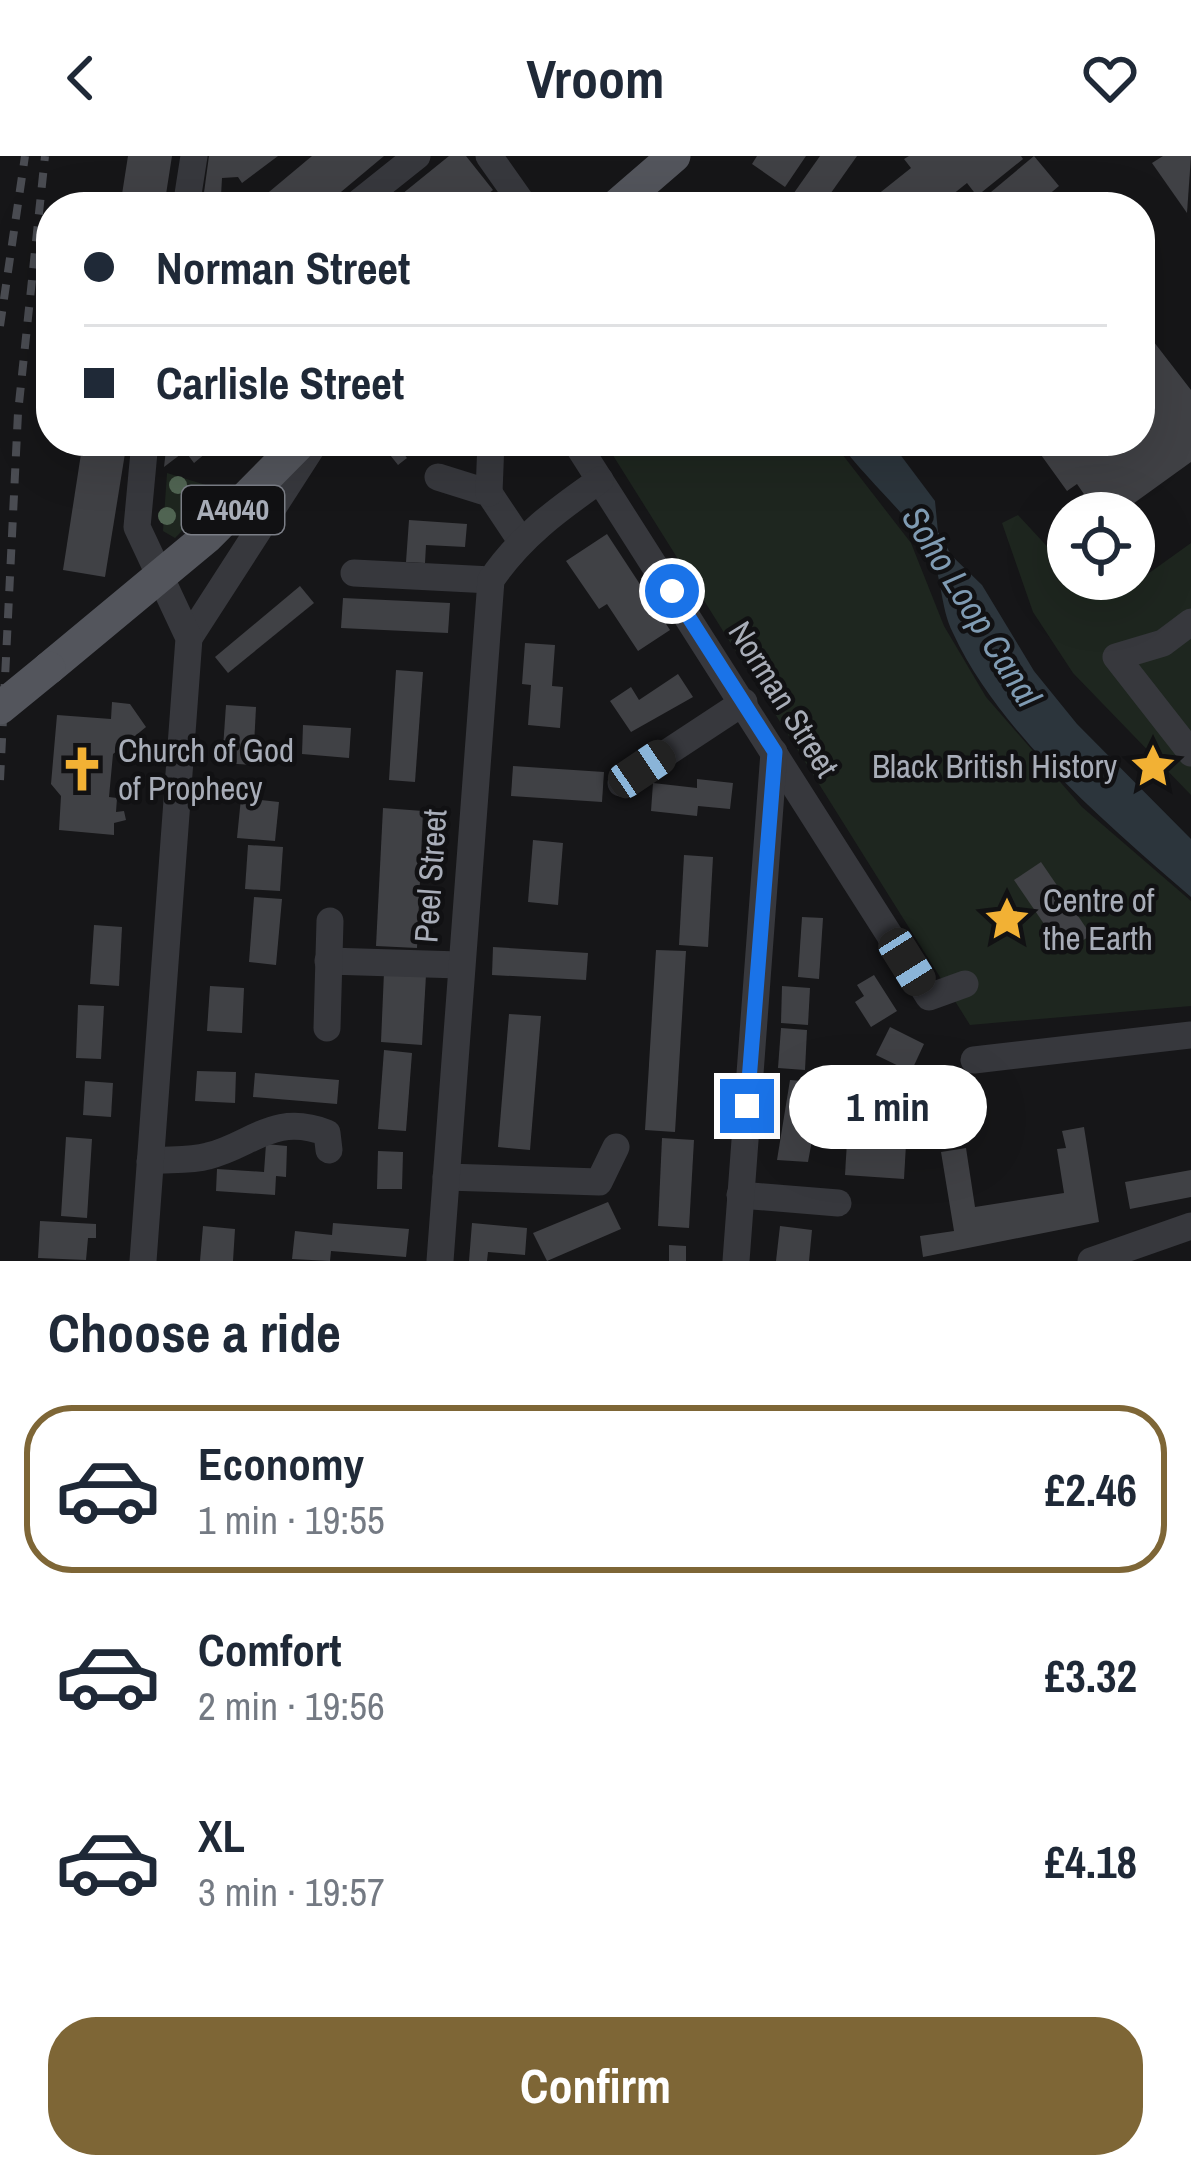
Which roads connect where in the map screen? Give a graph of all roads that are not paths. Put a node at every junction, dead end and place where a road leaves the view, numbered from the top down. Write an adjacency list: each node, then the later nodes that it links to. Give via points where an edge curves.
1 (418, 156): 6 (street)
2 (489, 156): 7 (street)
3 (674, 156): 8 (main road)
4 (194, 157): 5 (street)
5 (188, 192)
6 (372, 192)
7 (514, 192)
8 (633, 192)
9 (144, 456): 19 (street, via 137,527)
10 (286, 456): 19 (main road, A4040)
11 (306, 456): 22 (street)
12 (490, 456): 16 (street)
13 (585, 456): 15 (street, Norman Street)
14 (437, 477): 16 (street)
15 (600, 480): 17 (street); 23 (street, Norman Street)
16 (489, 493): 17 (street)
17 (521, 541): 20 (street)
18 (354, 573): 20 (street)
19 (160, 576): 22 (street); 24 (main road, A4040, bridge)
20 (491, 580): 30 (street, Peel Street)
21 (1191, 622): 26 (street, via 1163,643 1117,657)
22 (188, 638): 37 (street)
23 (744, 702): 25 (street, Norman Street); 27 (street)
24 (0, 708)
25 (775, 752): 31 (street, Norman Street, via 929,997); 39 (street)
26 (1191, 753)
27 (621, 783)
28 (330, 921): 29 (street)
29 (328, 962): 30 (street); 32 (street)
30 (460, 964): 38 (street, Peel Street)
31 (965, 984)
32 (327, 1028)
33 (1191, 1035): 34 (street)
34 (974, 1060)
35 (616, 1148): 38 (street, via 599,1182)
36 (329, 1150): 37 (street, via 327,1133 291,1127 252,1134 210,1156)
37 (150, 1161): 42 (street)
38 (446, 1177): 43 (street, Peel Street)
39 (740, 1195): 40 (street); 44 (street)
40 (838, 1203)
41 (1191, 1226): 45 (street)
42 (143, 1261)
43 (440, 1261)
44 (736, 1261)
45 (1091, 1261)

